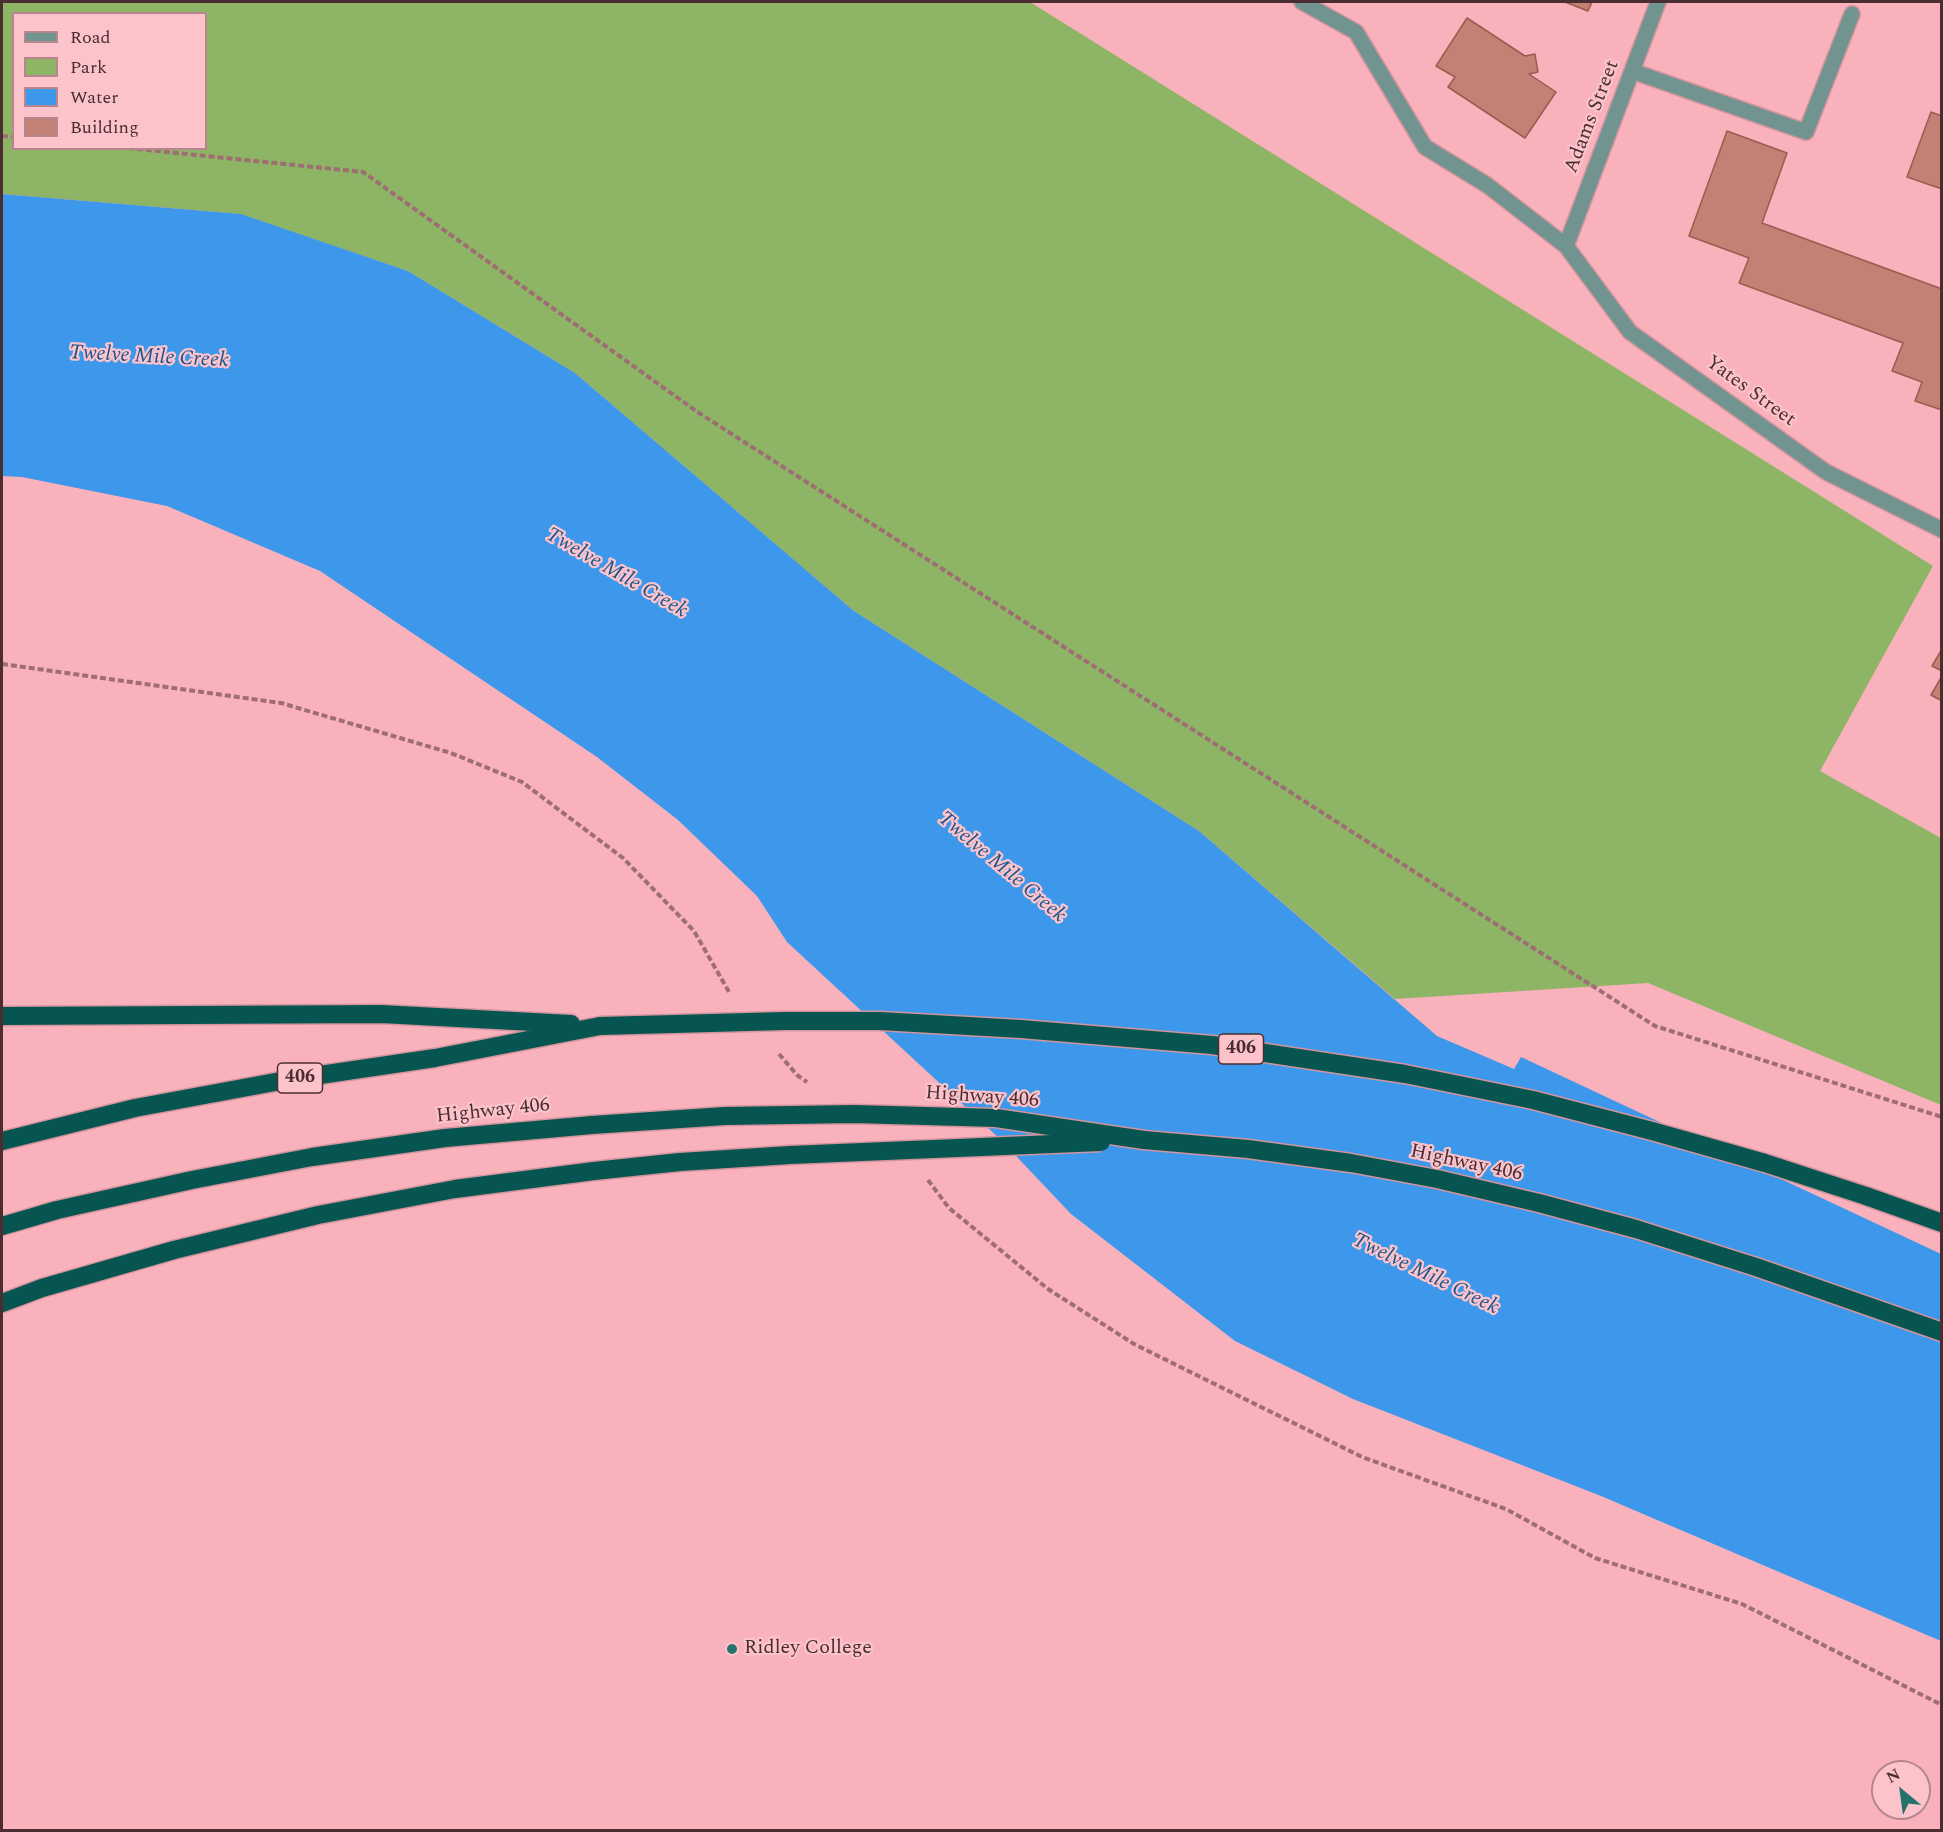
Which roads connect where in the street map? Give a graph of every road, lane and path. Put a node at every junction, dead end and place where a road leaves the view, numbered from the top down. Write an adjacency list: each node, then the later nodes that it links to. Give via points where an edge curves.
1 (1302, 2): 6 (street, Yates Street, via 1356,32 1425,147 1487,185)
2 (1658, 2): 4 (street, Adams Street)
3 (1852, 14): 4 (street, via 1806,132)
4 (1632, 71): 6 (street, Adams Street)
5 (148, 150): 14 (path, via 363,172 699,413 1655,1026)
6 (1566, 246): 7 (street, Yates Street, via 1630,332 1826,472)
7 (1941, 530)
8 (2, 663): 9 (path, via 280,703 451,753 522,782 623,858 694,930)
9 (732, 997)
10 (2, 1016): 11 (highway, via 381,1014)
11 (600, 1026): 16 (highway, 406, via 147,1106); 18 (highway, 406, bridge, via 880,1022 1212,1045 1405,1074 1533,1100 1753,1160)
12 (776, 1049): 13 (path, via 797,1076)
13 (817, 1088)
14 (1941, 1117)
15 (1144, 1140): 19 (highway, Highway 406, bridge, via 996,1118 854,1114 725,1116 591,1125 445,1138 312,1157 69,1207); 20 (highway, bridge, via 680,1162 455,1189 318,1215 174,1250); 21 (highway, Highway 406, via 1351,1162 1539,1203 1756,1267)
16 (2, 1141)
17 (923, 1173): 22 (path, via 949,1208 1048,1289 1134,1344 1362,1456 1506,1509 1595,1558 1742,1604)
18 (1941, 1223)
19 (2, 1226)
20 (2, 1303)
21 (1941, 1332)
22 (1941, 1704)

